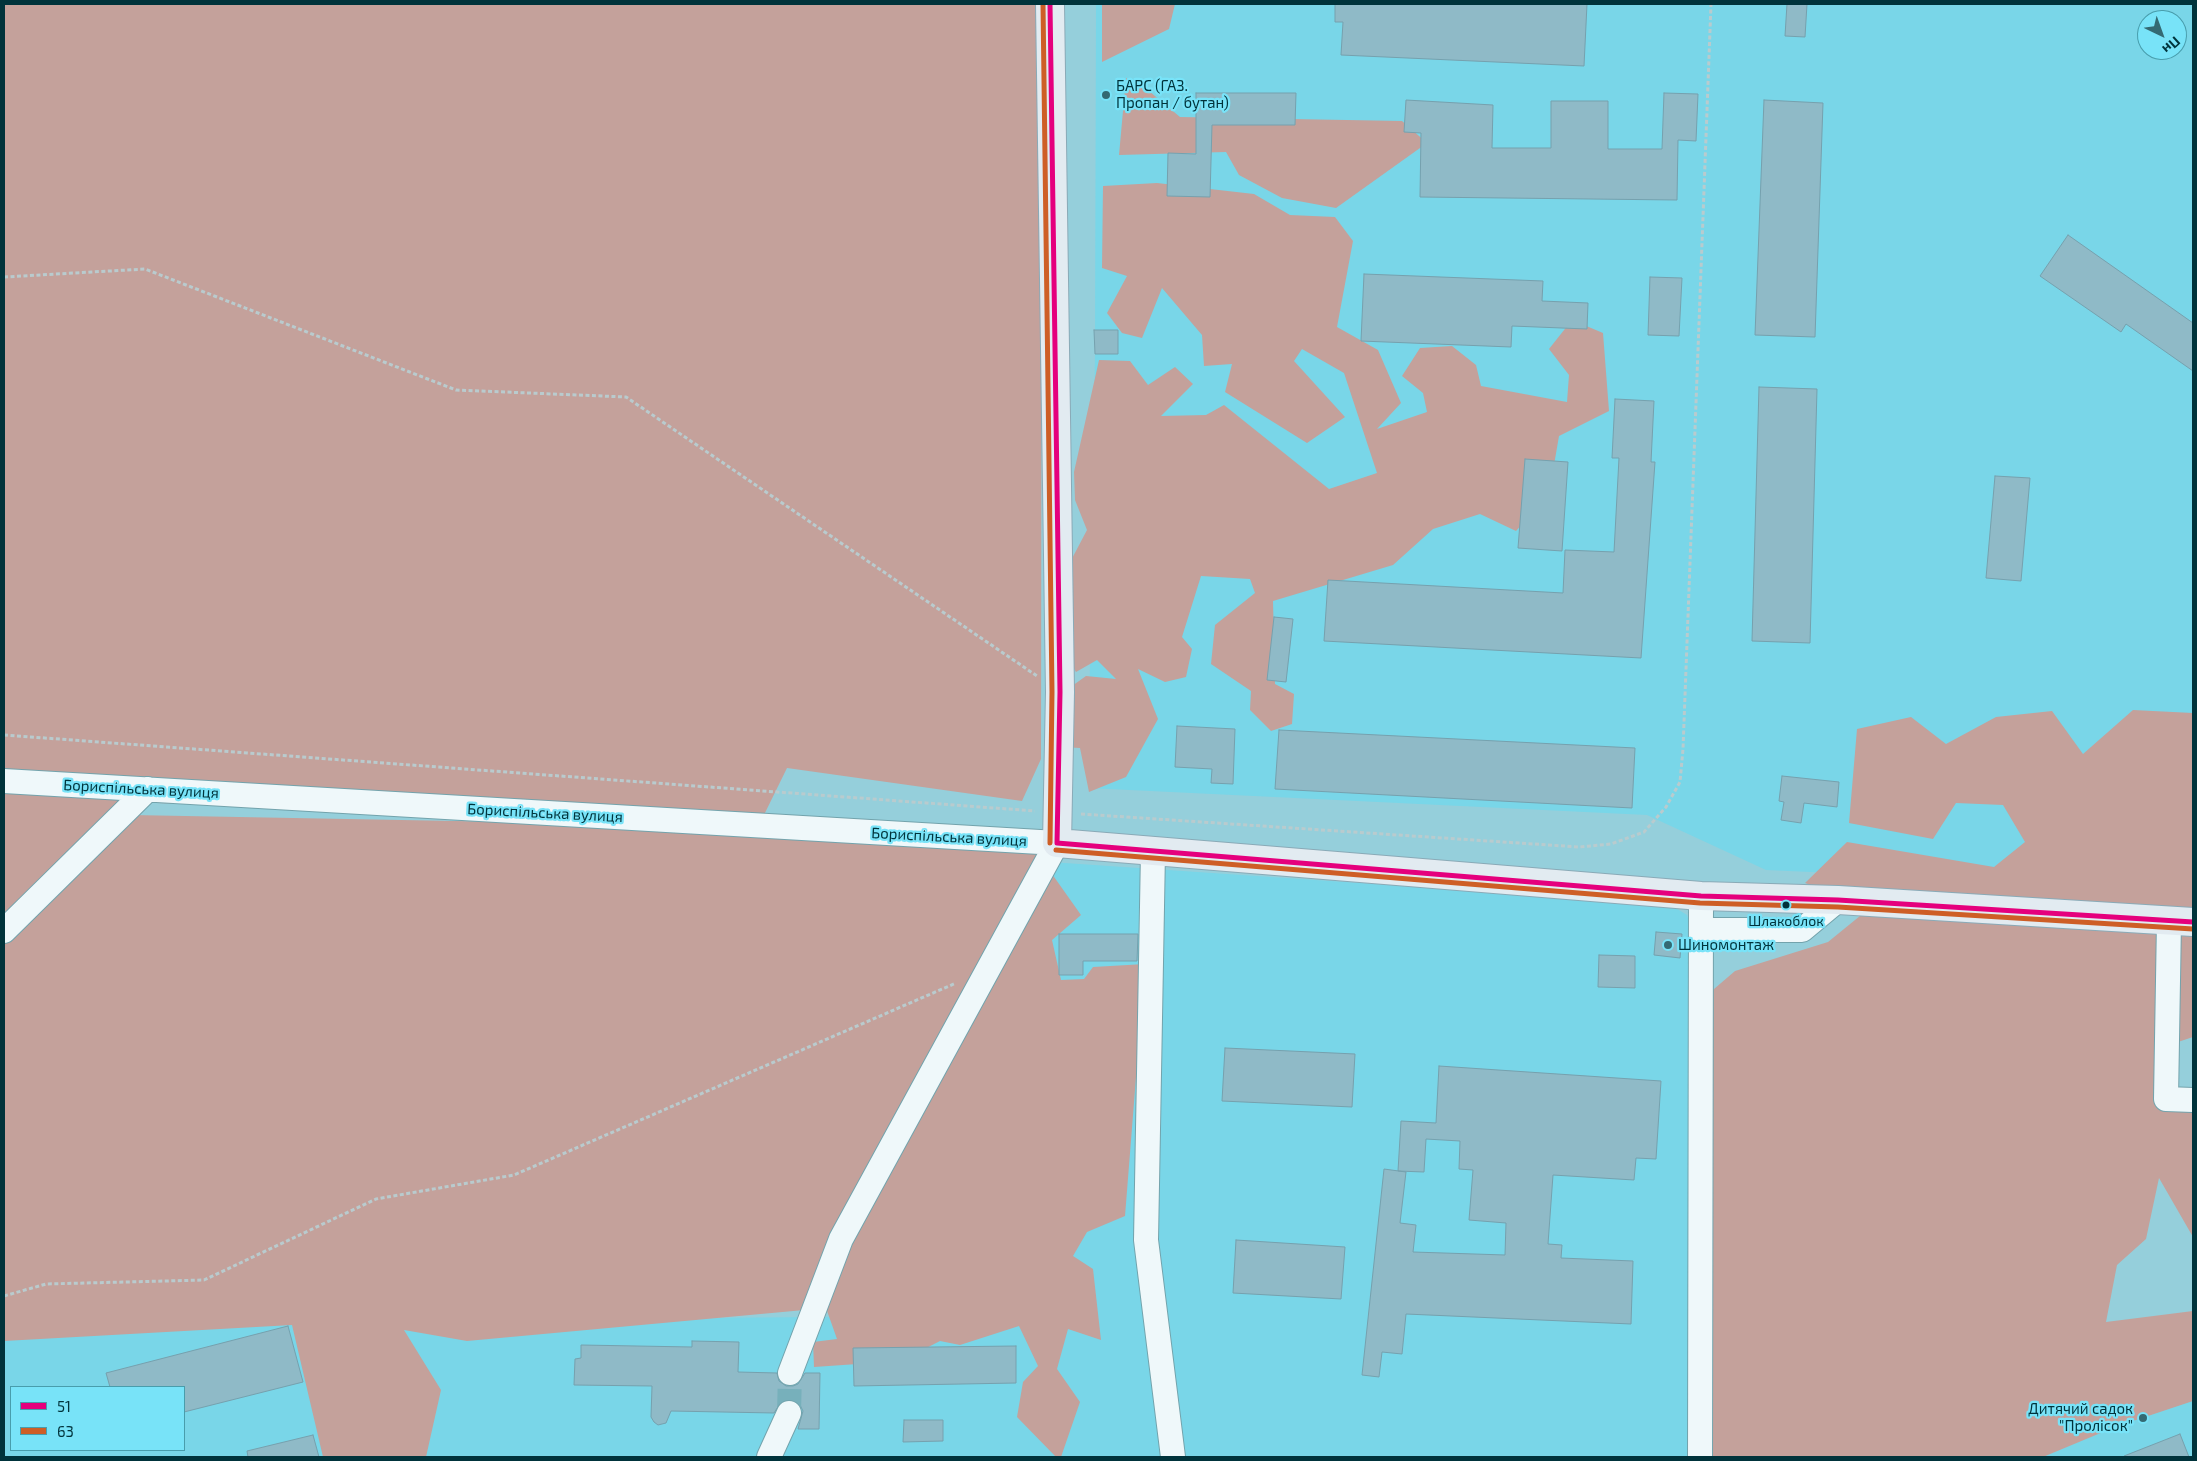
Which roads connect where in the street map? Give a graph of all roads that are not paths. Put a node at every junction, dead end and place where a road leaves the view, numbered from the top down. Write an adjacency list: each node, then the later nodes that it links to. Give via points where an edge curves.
1 (1050, 4): 4 (main road, via 1060,692)
2 (4, 781): 3 (street, Бориспільська вулиця)
3 (148, 789): 4 (street, Бориспільська вулиця); 9 (street)
4 (1057, 843): 5 (main road, Бориспільська вулиця); 12 (street, via 841,1239)
5 (1154, 851): 6 (main road, Бориспільська вулиця); 15 (street, via 1146,1240)
6 (1701, 896): 7 (main road, Бориспільська вулиця); 10 (street)
7 (1838, 900): 8 (main road, Бориспільська вулиця); 10 (street, via 1802,930)
8 (2181, 922): 11 (street, via 2166,1099)
9 (4, 930)
10 (1701, 930): 16 (street)
11 (2193, 1100)
12 (790, 1373)
13 (789, 1413): 14 (street)
14 (769, 1457)
15 (1173, 1457)
16 (1700, 1457)

